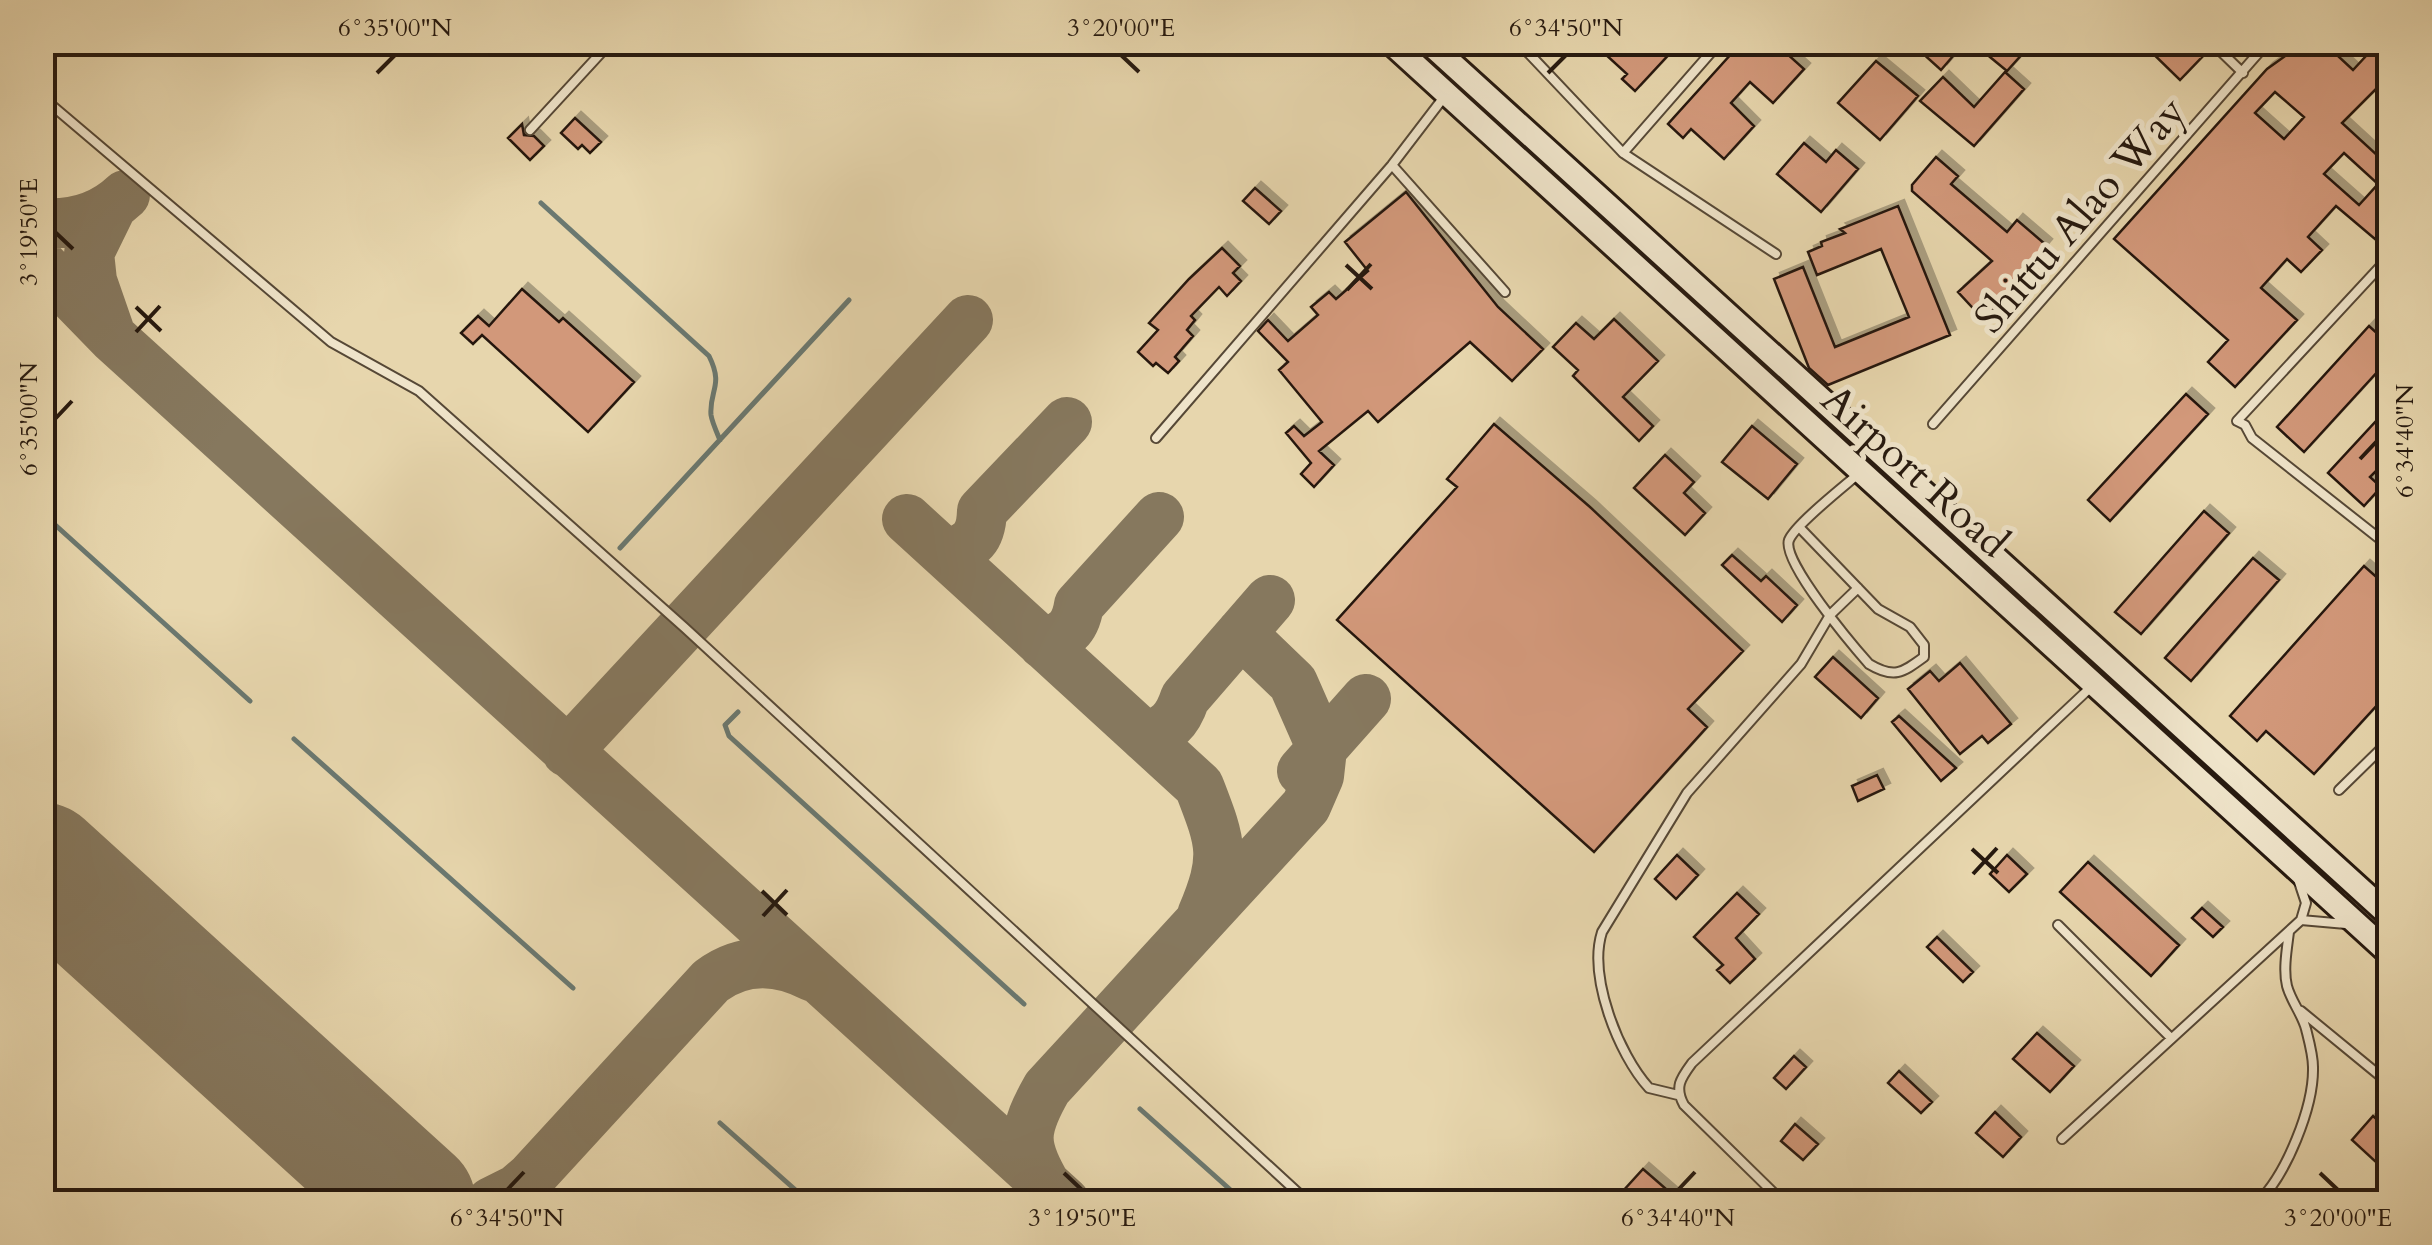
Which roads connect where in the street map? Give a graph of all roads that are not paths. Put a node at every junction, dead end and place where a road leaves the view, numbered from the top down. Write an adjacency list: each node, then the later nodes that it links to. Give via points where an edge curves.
1 (612, 42): 11 (lane)
2 (1390, 42): 9 (main road, Airport Road)
3 (1428, 42): 28 (main road, Airport Road)
4 (1518, 42): 12 (lane)
5 (1720, 42): 12 (lane)
6 (2211, 42): 8 (lane)
7 (2268, 42): 8 (lane, Shittu Alao Way)
8 (2243, 73): 17 (lane, Shittu Alao Way)
9 (1447, 94): 13 (lane); 19 (main road, Airport Road)
10 (42, 97): 39 (lane, via 331,342 419,391)
11 (530, 130)
12 (1623, 153): 14 (lane)
13 (1392, 165): 16 (lane); 18 (lane)
14 (1776, 254)
15 (2390, 256): 21 (lane, via 2237,420)
16 (1505, 292)
17 (1933, 424)
18 (1156, 438)
19 (1861, 471): 20 (lane); 24 (main road, Airport Road)
20 (1800, 528): 22 (lane); 23 (lane, via 1788,550)
21 (2390, 547)
22 (1858, 588): 23 (lane); 23 (lane, via 1910,627 1924,645 1924,657 1902,673 1882,672)
23 (1830, 614): 37 (lane, via 1801,664 1688,793 1596,950 1629,1062 1649,1088)
24 (2095, 684): 27 (main road, Airport Road); 37 (lane, via 1692,1064)
25 (2390, 740): 26 (lane)
26 (2338, 790)
27 (2294, 865): 29 (lane, via 2306,903); 31 (main road, Airport Road)
28 (2390, 916)
29 (2301, 920): 31 (lane); 32 (lane)
30 (2058, 925): 35 (lane)
31 (2360, 925): 33 (main road, Airport Road)
32 (2289, 932): 34 (lane, via 2287,988); 35 (lane)
33 (2390, 954)
34 (2301, 1011): 36 (lane); 41 (lane, via 2313,1066 2310,1100)
35 (2171, 1038): 38 (lane)
36 (2390, 1084)
37 (1678, 1094): 40 (lane)
38 (2062, 1139)
39 (1308, 1202)
40 (1783, 1202)
41 (2258, 1202)

